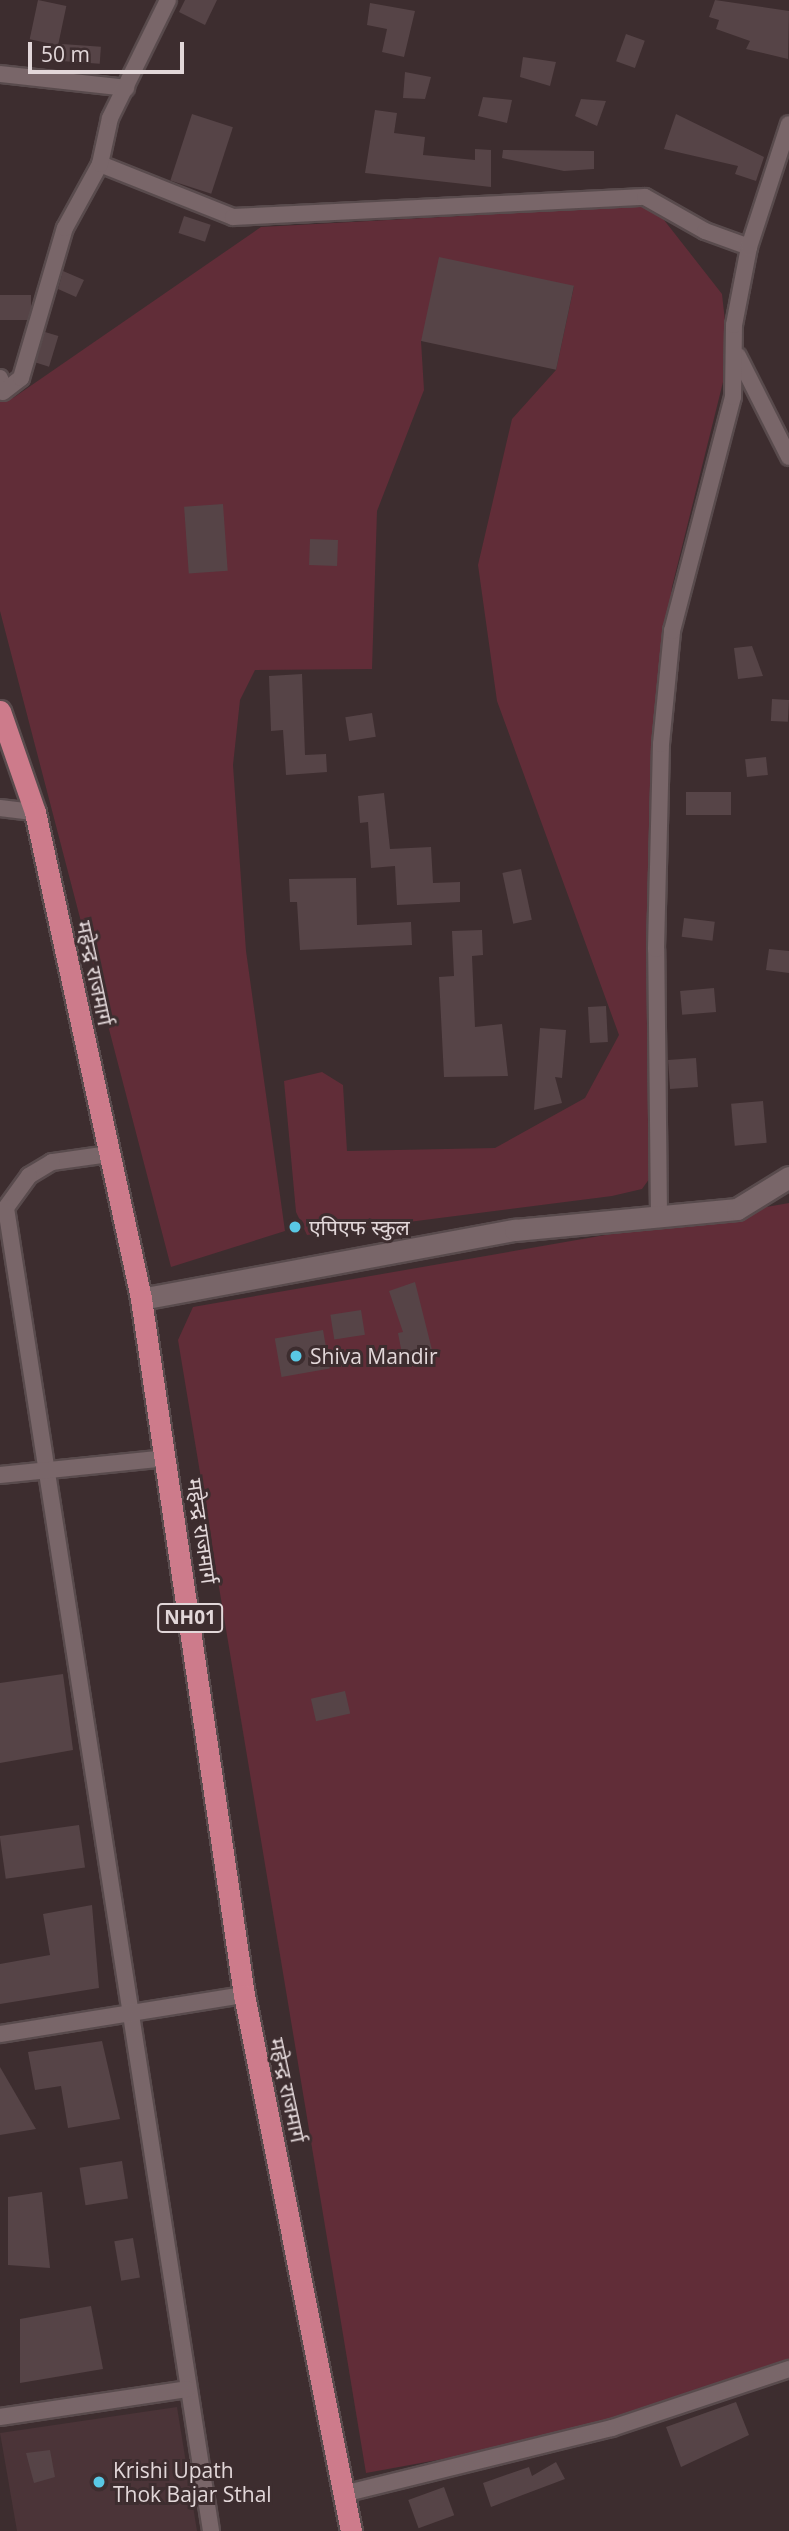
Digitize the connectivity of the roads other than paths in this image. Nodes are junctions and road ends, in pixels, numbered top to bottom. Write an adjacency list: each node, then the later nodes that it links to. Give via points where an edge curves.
1 (168, 0): 3 (street)
2 (0, 74): 3 (street)
3 (126, 88): 5 (street, via 110,118)
4 (789, 124): 6 (street)
5 (100, 164): 6 (street, via 233,217 645,197 705,231); 8 (street, via 65,228 21,378 3,393)
6 (749, 247): 7 (street, via 734,325)
7 (738, 356): 9 (street); 16 (street, via 733,397 672,631 664,719 656,949)
8 (0, 378)
9 (789, 457)
10 (0, 711): 12 (highway, महेन्द्र राजमार्ग / NH01)
11 (0, 808): 12 (street)
12 (35, 812): 13 (highway, महेन्द्र राजमार्ग / NH01)
13 (109, 1154): 15 (street, via 52,1162 29,1176); 17 (highway, महेन्द्र राजमार्ग / NH01)
14 (789, 1177): 16 (street, via 737,1209)
15 (3, 1208): 19 (street)
16 (659, 1216): 17 (street, via 515,1230)
17 (141, 1299): 18 (highway, महेन्द्र राजमार्ग / NH01)
18 (167, 1458): 19 (street); 21 (highway, महेन्द्र राजमार्ग / NH01)
19 (48, 1468): 20 (street); 22 (street)
20 (0, 1475)
21 (244, 1995): 22 (street); 27 (highway, महेन्द्र राजमार्ग / NH01)
22 (135, 2015): 23 (street); 25 (street)
23 (0, 2034)
24 (789, 2369): 27 (street, via 612,2428)
25 (187, 2389): 26 (street); 28 (street)
26 (0, 2417)
27 (347, 2493): 29 (highway, महेन्द्र राजमार्ग / NH01)
28 (211, 2531)
29 (351, 2531)

